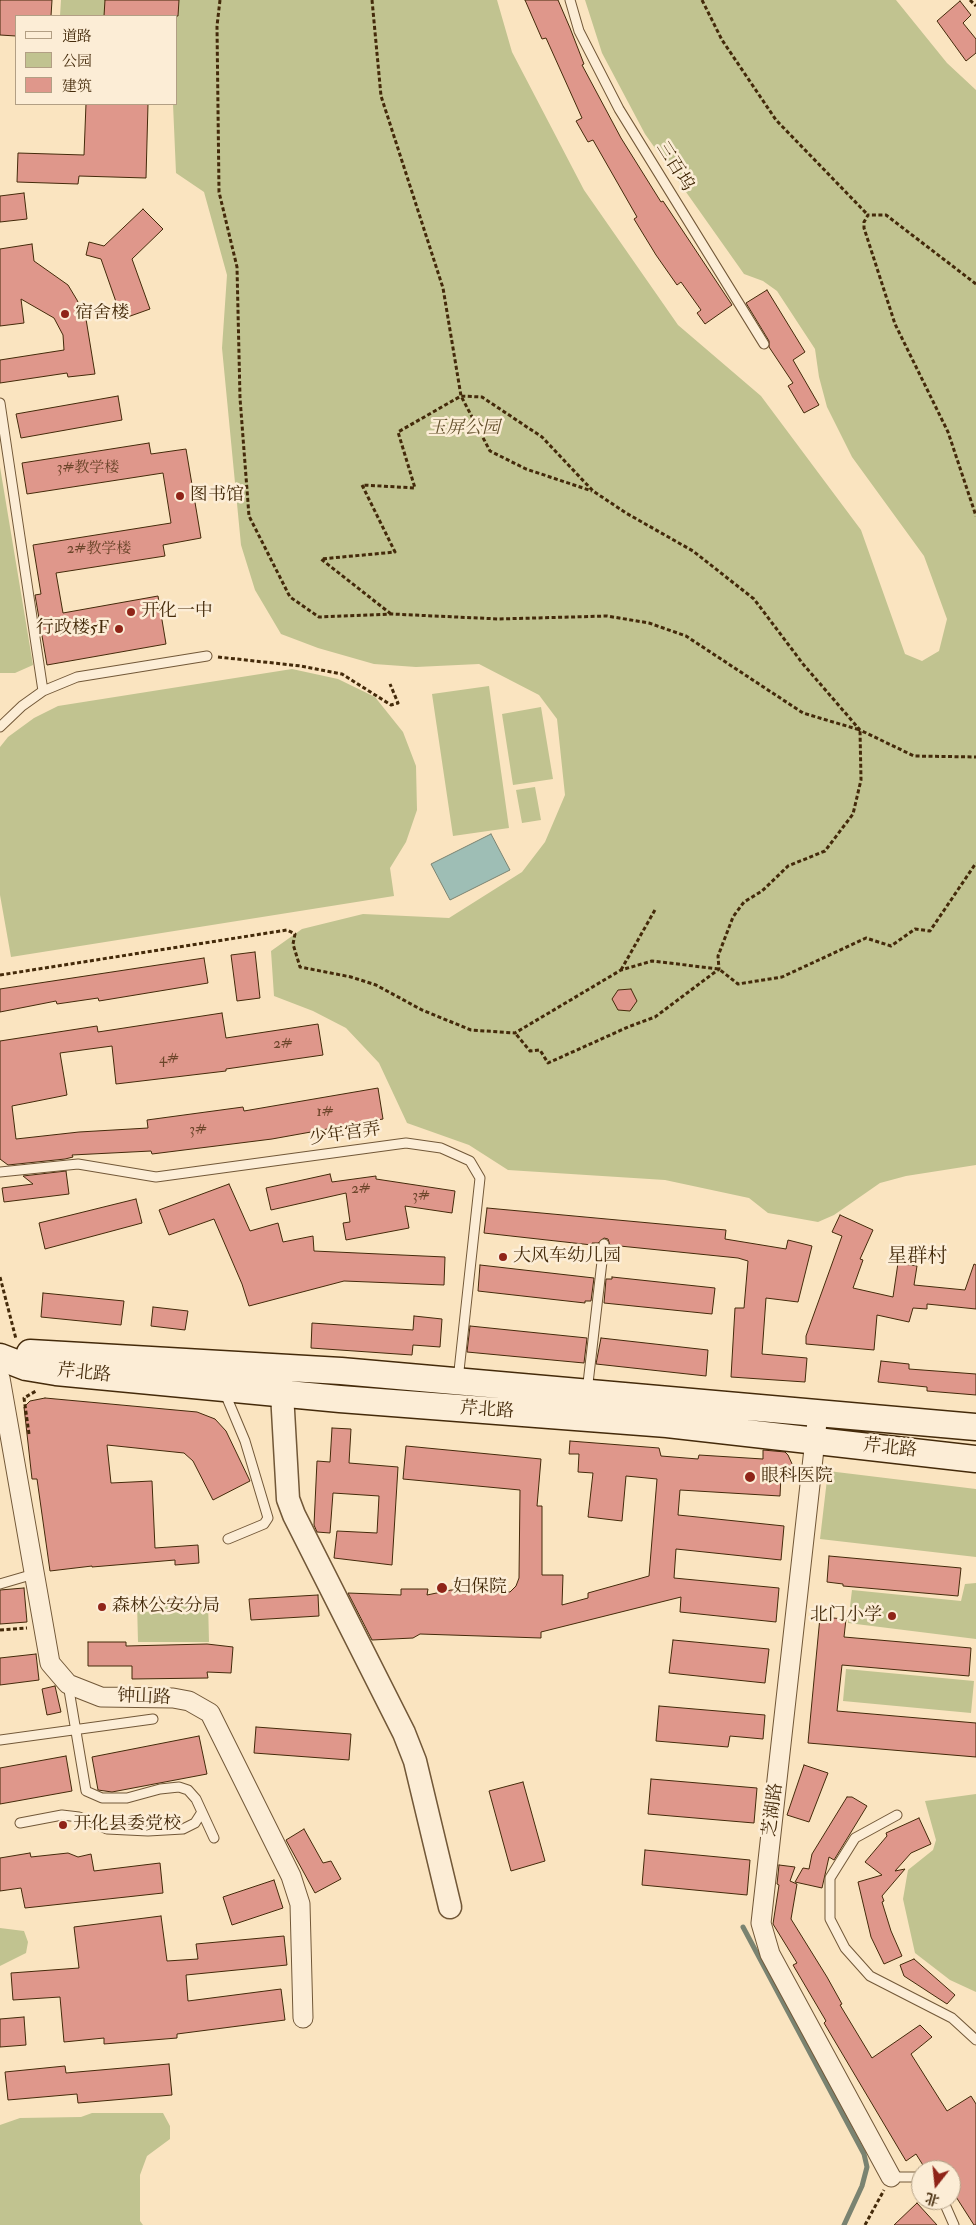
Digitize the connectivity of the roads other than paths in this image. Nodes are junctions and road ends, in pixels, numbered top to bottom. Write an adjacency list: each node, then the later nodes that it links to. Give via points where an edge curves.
1 (570, 0): 2 (lane, 三百坞, via 579,30 619,109)
2 (764, 344)
3 (0, 403): 5 (lane)
4 (207, 656): 5 (lane, via 77,677)
5 (42, 691): 6 (lane)
6 (0, 728)
7 (0, 1172): 12 (lane, 少年宫弄, via 78,1164 156,1177 406,1143 441,1148 470,1161 480,1178)
8 (604, 1244): 14 (lane)
9 (6, 1351): 10 (main road, 芹北路); 13 (main road, 芹北路, via 26,1367)
10 (342, 1371): 12 (main road, 芹北路); 16 (street)
11 (0, 1378): 22 (street, 钟山路)
12 (458, 1381): 14 (main road, 芹北路)
13 (223, 1388): 15 (main road, 芹北路); 21 (lane, via 245,1441 268,1518 264,1524)
14 (587, 1392): 17 (main road, 芹北路)
15 (282, 1394): 16 (main road, 芹北路); 32 (street, via 288,1499 404,1733 415,1761)
16 (340, 1399): 19 (main road, 芹北路, via 657,1424)
17 (818, 1413): 18 (main road, 芹北路); 19 (street, 芝湖路)
18 (976, 1427)
19 (816, 1441): 20 (main road, 芹北路); 35 (street, 芝湖路, via 761,1924 770,1954)
20 (976, 1459)
21 (228, 1539)
22 (34, 1574): 23 (lane); 24 (street, 钟山路, via 50,1663)
23 (0, 1584)
24 (68, 1684): 26 (lane); 33 (street, 钟山路, via 101,1696 188,1701 210,1713 291,1876 300,1904)
25 (153, 1719): 26 (lane)
26 (76, 1728): 27 (lane); 28 (lane, via 86,1791 102,1798 127,1798 179,1787 188,1790)
27 (0, 1740)
28 (202, 1812): 30 (lane, via 195,1823 183,1829 107,1828 79,1817 62,1815); 31 (lane)
29 (897, 1815): 34 (lane, via 855,1838 830,1878 830,1919 845,1948 870,1976 952,2018)
30 (20, 1823)
31 (214, 1838)
32 (450, 1907)
33 (303, 2018)
34 (976, 2040)
35 (892, 2177): 36 (lane)
36 (911, 2178)
37 (947, 2210): 38 (lane)
38 (954, 2225)

